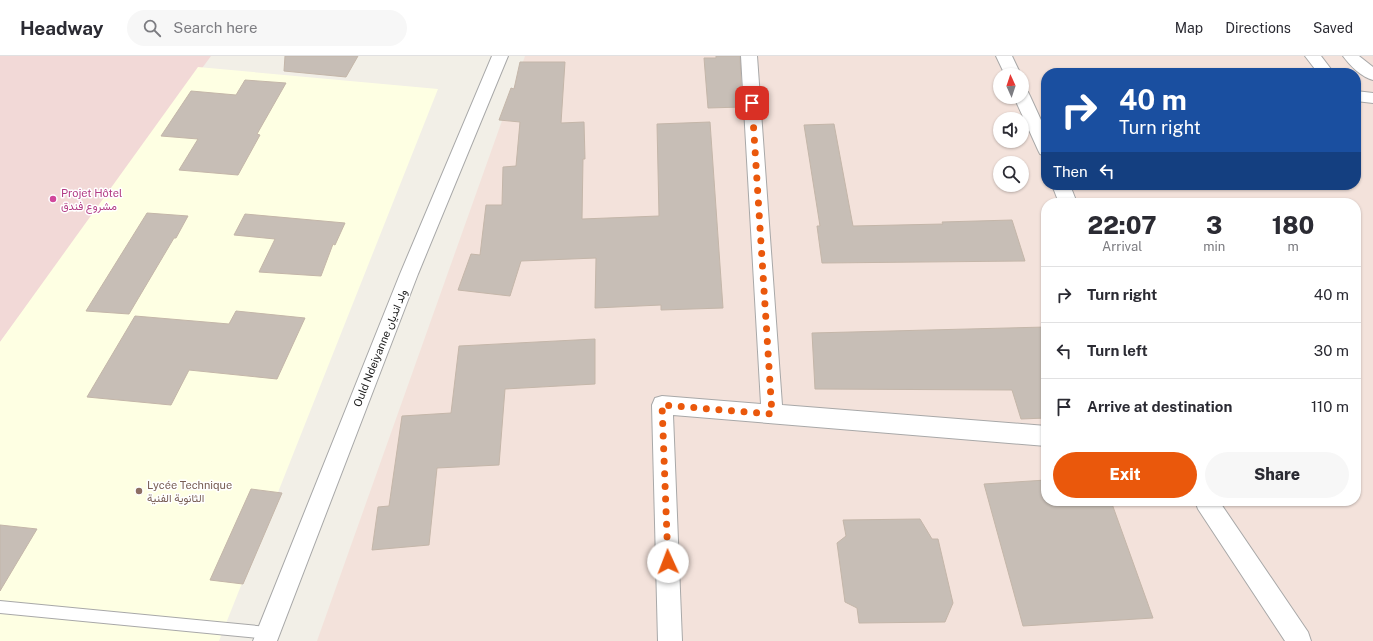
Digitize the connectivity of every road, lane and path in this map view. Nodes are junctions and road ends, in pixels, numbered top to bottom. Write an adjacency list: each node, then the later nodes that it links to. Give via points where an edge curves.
1 (500, 56): 17 (street, Ould Ndeiyanne ولد انديان, via 414,264)
2 (749, 56): 13 (street)
3 (1004, 56): 6 (street)
4 (1314, 56): 7 (street)
5 (1351, 56): 8 (street)
6 (1010, 68)
7 (1322, 68)
8 (1373, 74)
9 (1361, 97): 10 (street)
10 (1373, 98)
11 (1026, 104): 12 (street)
12 (1041, 139)
13 (772, 414): 14 (street); 18 (street, via 662,405)
14 (1041, 436)
15 (1209, 506): 19 (street)
16 (0, 607): 17 (lane)
17 (267, 637)
18 (670, 641)
19 (1299, 641)

